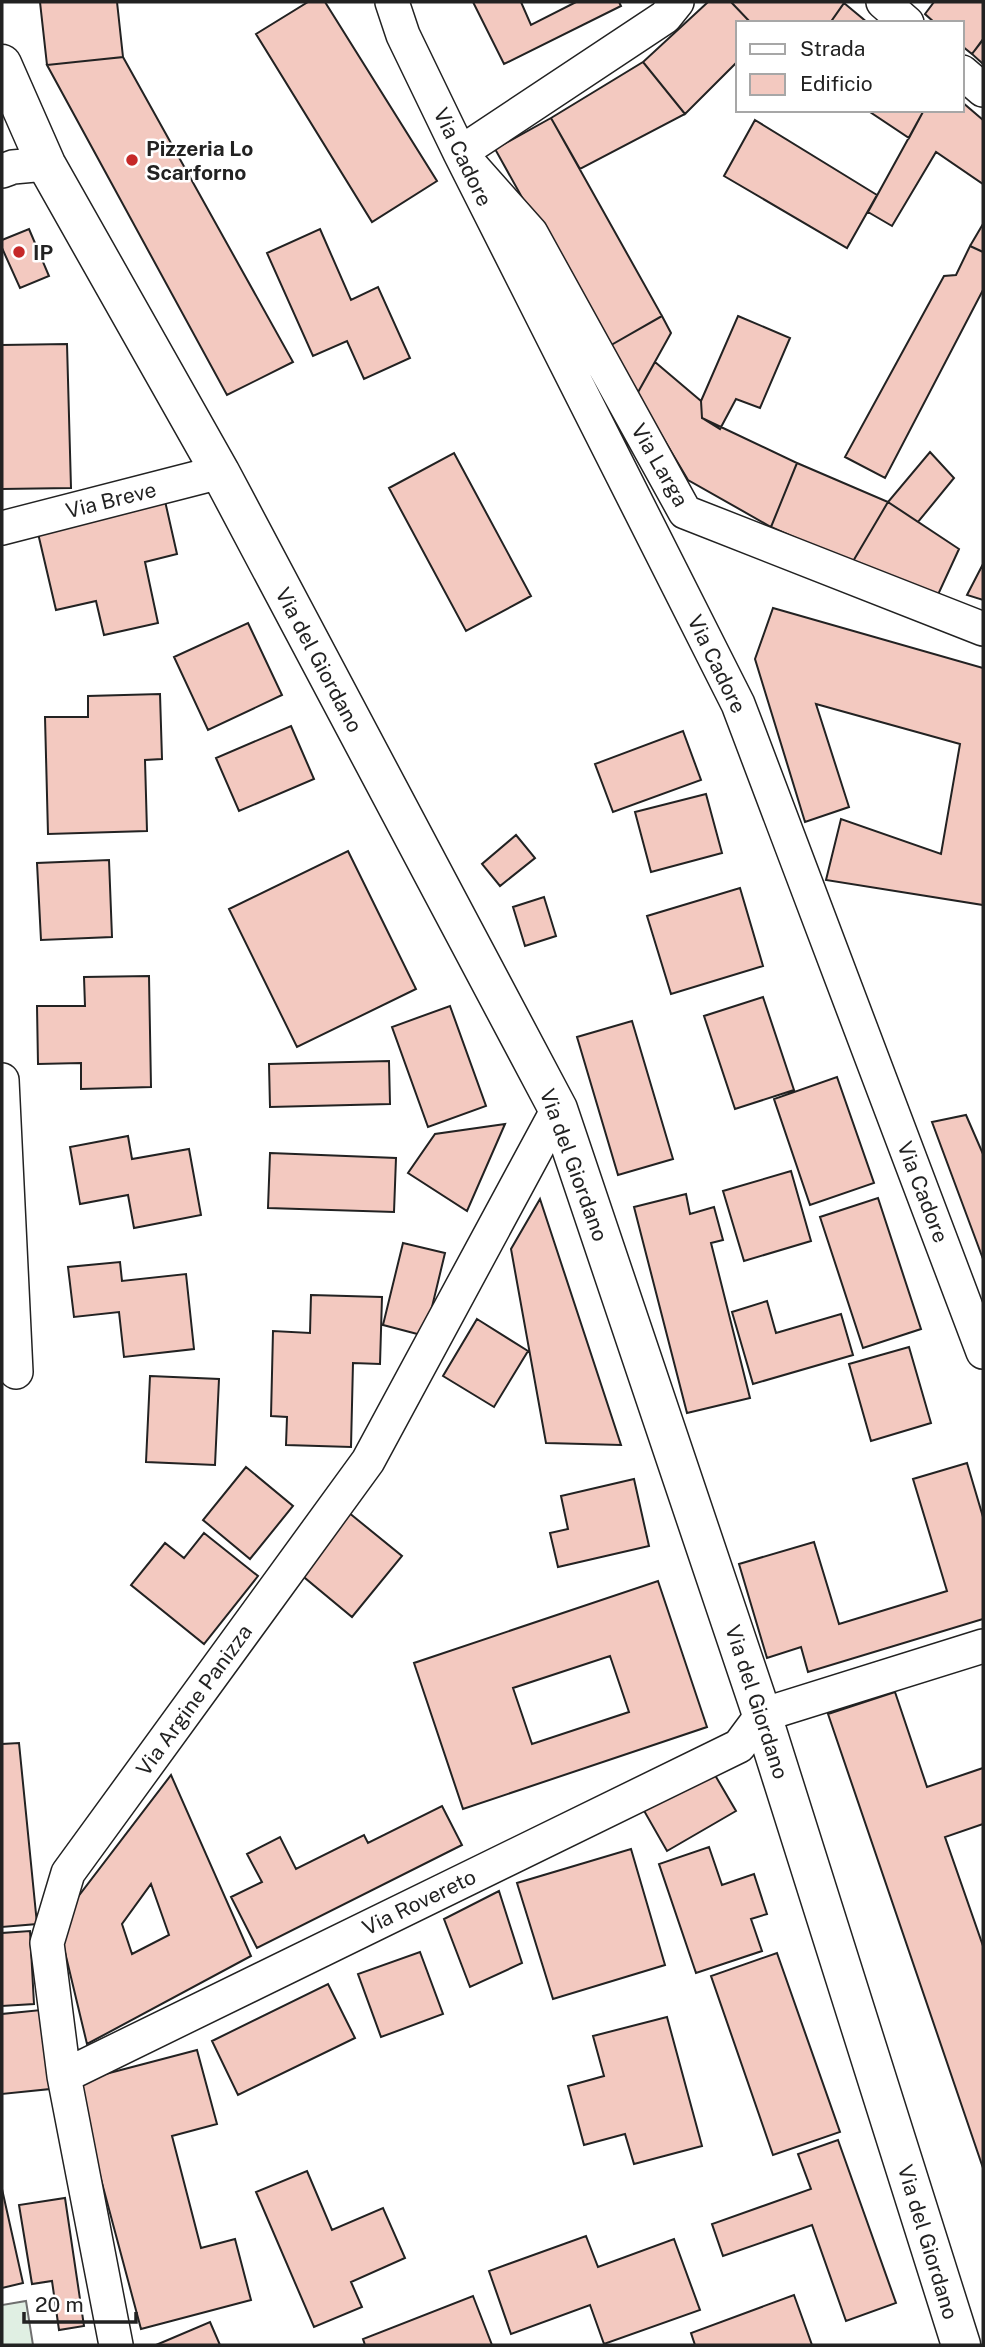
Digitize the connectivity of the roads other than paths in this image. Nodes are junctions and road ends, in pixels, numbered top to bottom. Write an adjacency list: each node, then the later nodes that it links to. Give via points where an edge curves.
1 (385, 2): 6 (street)
2 (392, 2): 6 (street, Via Cadore)
3 (883, 2): 5 (street)
4 (666, 7): 10 (street)
5 (905, 21)
6 (403, 36): 10 (street, Via Cadore)
7 (2, 64): 11 (street, Via del Giordano)
8 (964, 74): 9 (street)
9 (983, 90)
10 (460, 153): 15 (street, Via Larga, via 531,233 685,512); 18 (street, Via Cadore, via 738,704)
11 (46, 164): 12 (street); 13 (street, Via del Giordano)
12 (2, 171)
13 (220, 472): 14 (street, Via Breve); 17 (street, Via del Giordano)
14 (2, 528)
15 (983, 629)
16 (2, 1080): 19 (street)
17 (558, 1109): 21 (street, Via del Giordano); 22 (street, Via Argine Panizza, via 368,1461 68,1873 47,1943)
18 (983, 1352)
19 (16, 1371)
20 (983, 1646): 21 (street)
21 (762, 1715): 22 (street, Via Rovereto, via 739,1746); 24 (street, Via del Giordano)
22 (64, 2076): 23 (street, Via Argine Panizza)
23 (116, 2345)
24 (961, 2345)

